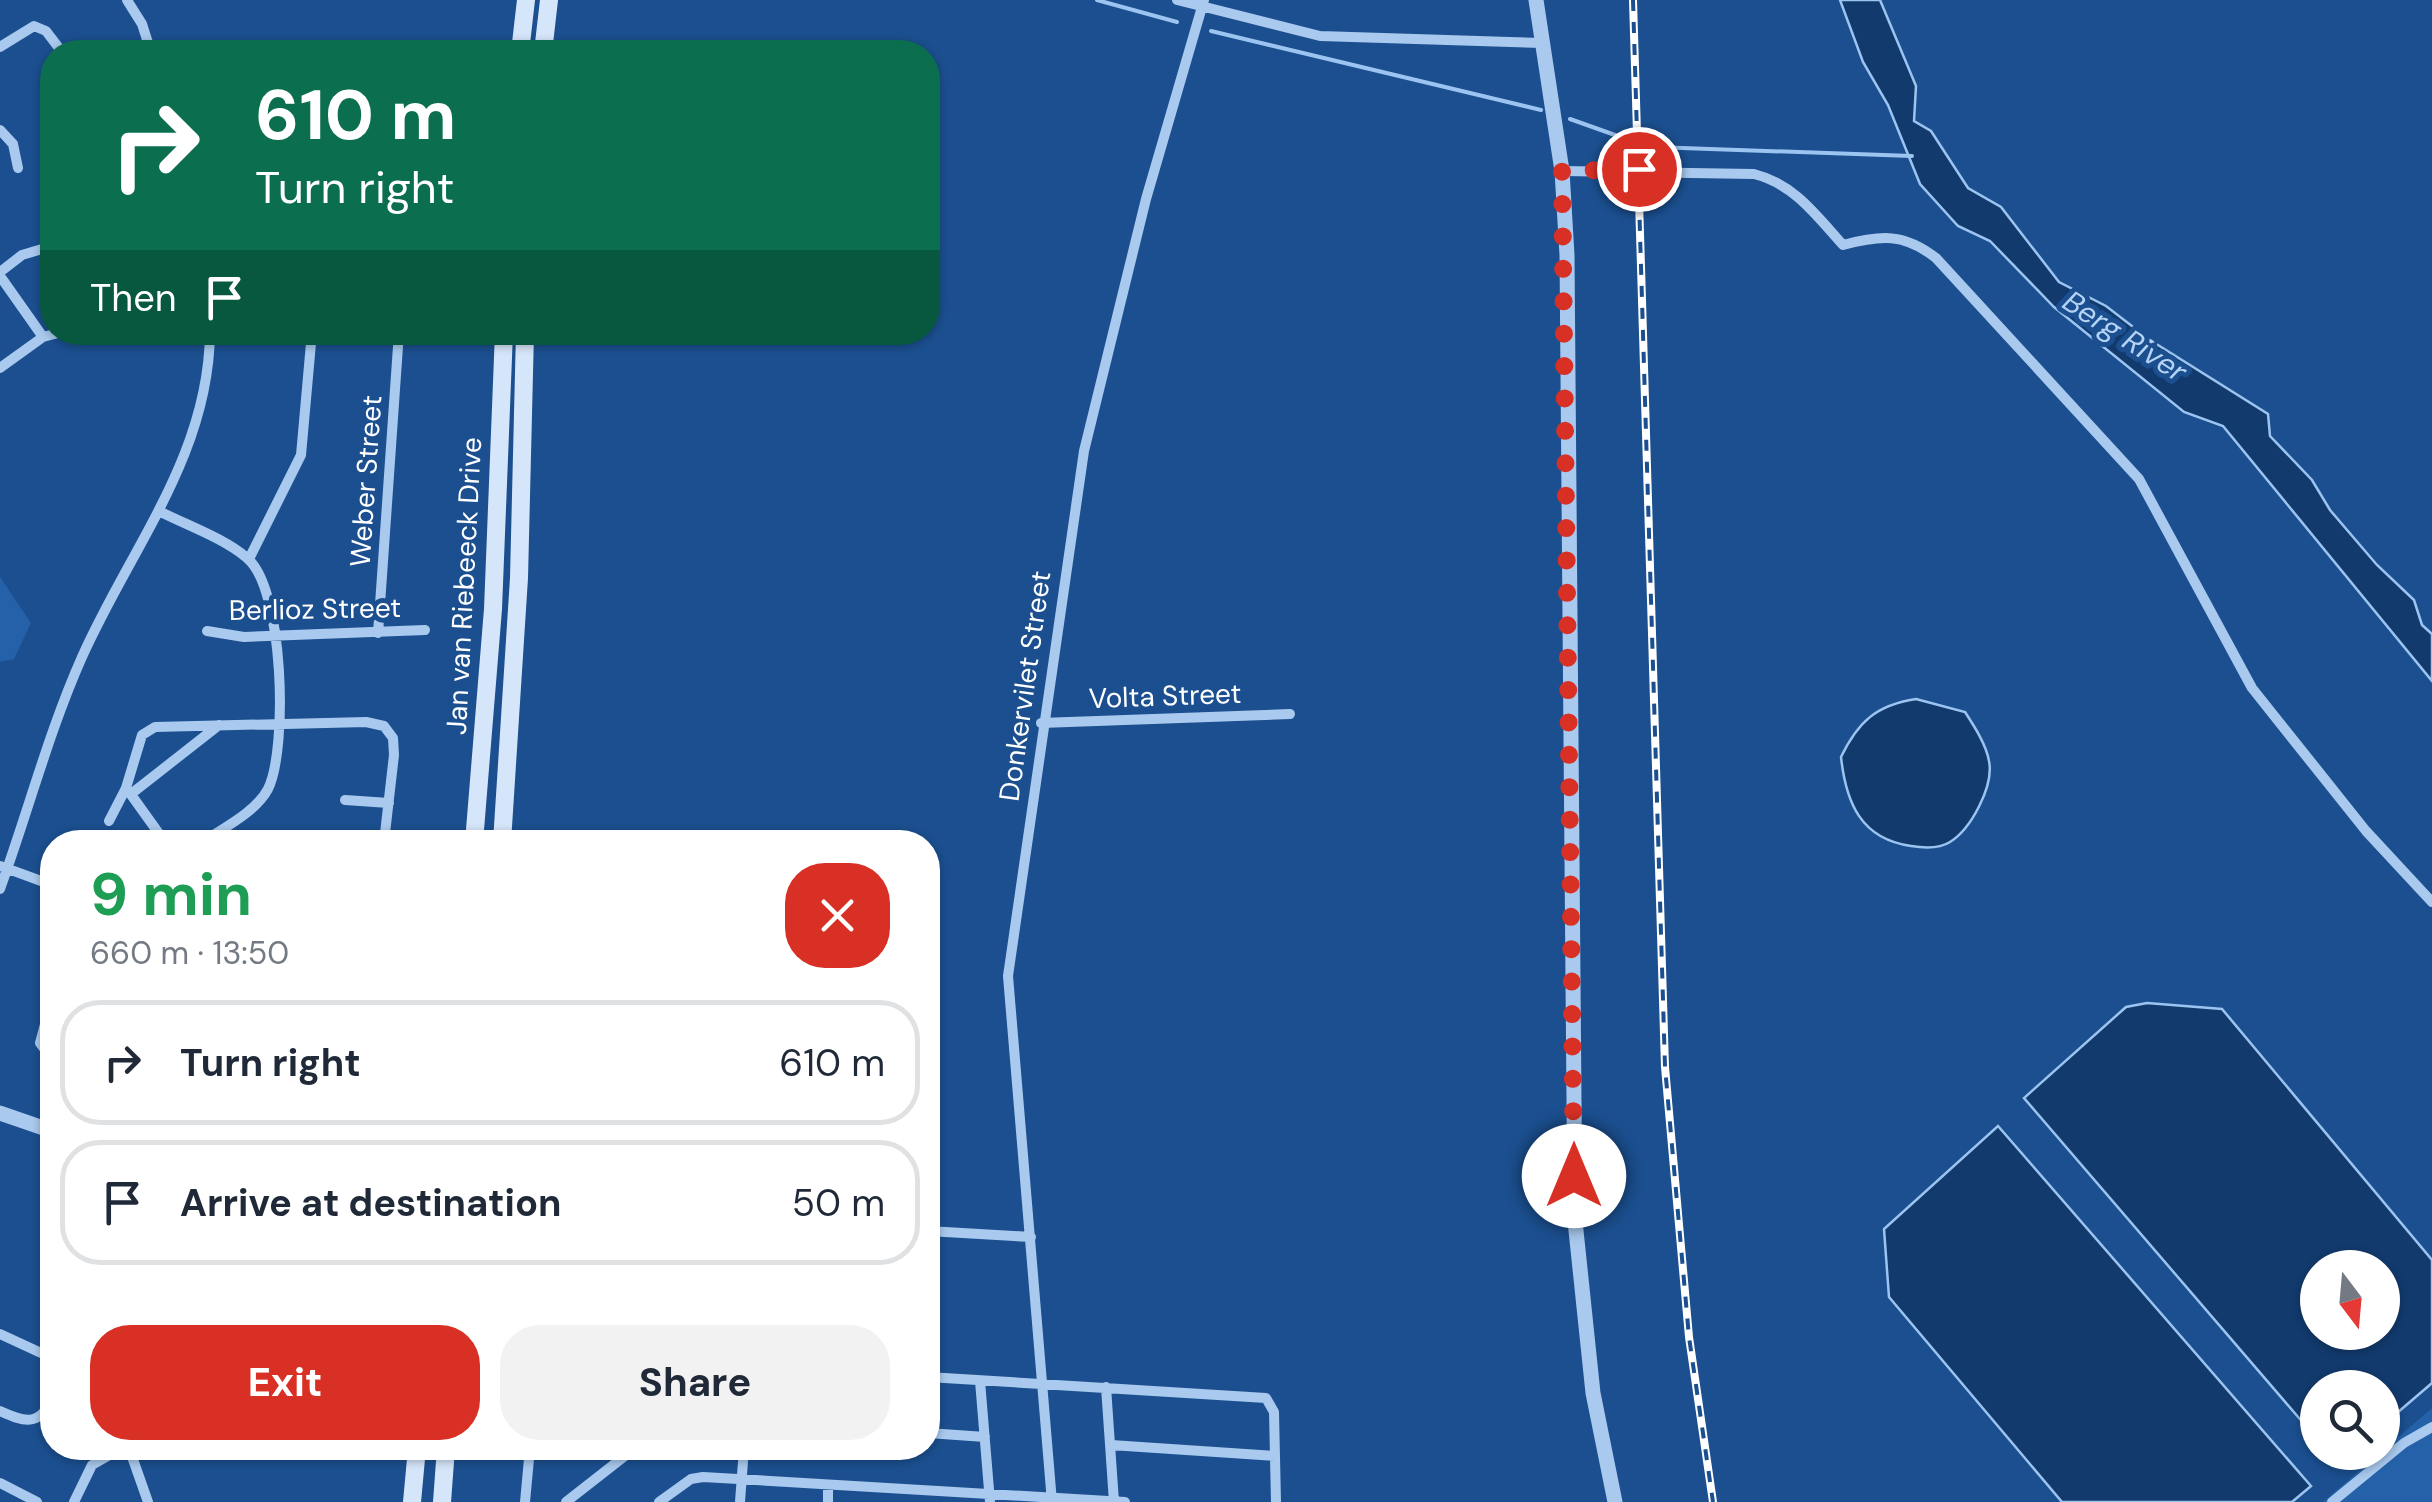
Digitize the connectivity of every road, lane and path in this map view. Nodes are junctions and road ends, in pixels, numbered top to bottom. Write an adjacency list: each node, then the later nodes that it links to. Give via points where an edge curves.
1 (127, 0): 8 (street)
2 (526, 0): 9 (main road)
3 (549, 0): 10 (main road)
4 (1178, 0): 6 (street)
5 (1536, 0): 11 (street)
6 (1203, 3): 11 (street, via 1320,36); 33 (street, Donkervilet Street, via 1098,382)
7 (53, 40): 12 (street, via 46,30 27,28)
8 (145, 40)
9 (521, 40)
10 (544, 40)
11 (1543, 43): 15 (street)
12 (0, 47)
13 (0, 130): 14 (street, via 13,144)
14 (18, 168)
15 (1562, 171): 48 (street, via 1772,178 1800,197 1843,245 1891,236 1936,258 2139,479 2252,688); 93 (street, via 1575,1222 1594,1393)
16 (40, 249): 17 (street, via 22,254)
17 (0, 274): 18 (street)
18 (40, 334)
19 (40, 340): 25 (street)
20 (208, 345): 26 (street, via 199,421)
21 (311, 345): 27 (street, via 300,455)
22 (397, 345): 30 (street, Weber Street)
23 (503, 345): 43 (main road, Jan van Riebeeck Drive, via 493,609)
24 (525, 345): 44 (main road, Jan van Riebeeck Drive, via 517,630)
25 (0, 368)
26 (159, 511): 27 (street); 45 (street, via 81,659)
27 (248, 558): 31 (street, via 272,600)
28 (207, 630): 31 (street, Berlioz Street)
29 (424, 630): 30 (street, Berlioz Street)
30 (378, 633): 31 (street, Berlioz Street)
31 (277, 636): 34 (street)
32 (1290, 714): 33 (street, Volta Street)
33 (1041, 723): 52 (street, Donkervilet Street, via 1008,976)
34 (277, 724): 35 (street); 38 (street, via 384,726 394,744); 41 (street, via 266,793)
35 (220, 725): 36 (street); 36 (street, via 148,730)
36 (129, 791): 39 (street); 40 (street)
37 (345, 800): 38 (street)
38 (388, 803): 42 (street)
39 (109, 821)
40 (157, 830)
41 (218, 830)
42 (385, 830)
43 (475, 830)
44 (503, 830)
45 (4, 868): 46 (street); 47 (street)
46 (40, 881)
47 (0, 888)
48 (2432, 902)
49 (0, 1113): 50 (street)
50 (40, 1127)
51 (940, 1232): 52 (street)
52 (1031, 1237): 57 (street, Donkervilet Street)
53 (0, 1334): 54 (street)
54 (40, 1352)
55 (940, 1378): 56 (street)
56 (980, 1381): 57 (street); 63 (street)
57 (1044, 1385): 58 (street); 78 (street, Donkervilet Street)
58 (1106, 1387): 64 (street); 65 (street, via 1266,1398 1274,1412)
59 (0, 1411): 60 (street, via 28,1422)
60 (40, 1417)
61 (2432, 1427): 94 (street)
62 (940, 1435): 63 (street)
63 (985, 1437): 77 (street)
64 (1111, 1445): 65 (street); 90 (street)
65 (1275, 1456): 92 (street)
66 (97, 1460): 80 (street)
67 (130, 1460): 81 (street)
68 (416, 1460): 82 (main road)
69 (445, 1460): 83 (main road)
70 (529, 1460): 84 (street)
71 (620, 1460): 85 (street)
72 (743, 1460): 73 (street)
73 (742, 1478): 75 (street); 86 (street, via 691,1479); 87 (street)
74 (0, 1484): 79 (street)
75 (828, 1485): 76 (street); 88 (street)
76 (905, 1488): 77 (street); 89 (street)
77 (989, 1498): 78 (street)
78 (1052, 1500): 90 (street)
79 (38, 1502)
80 (74, 1502)
81 (148, 1502)
82 (412, 1502)
83 (442, 1502)
84 (525, 1502)
85 (566, 1502)
86 (659, 1502)
87 (740, 1502)
88 (828, 1502)
89 (903, 1502)
90 (1114, 1502): 91 (street)
91 (1125, 1502)
92 (1276, 1502)
93 (1615, 1502)
94 (2332, 1502)

